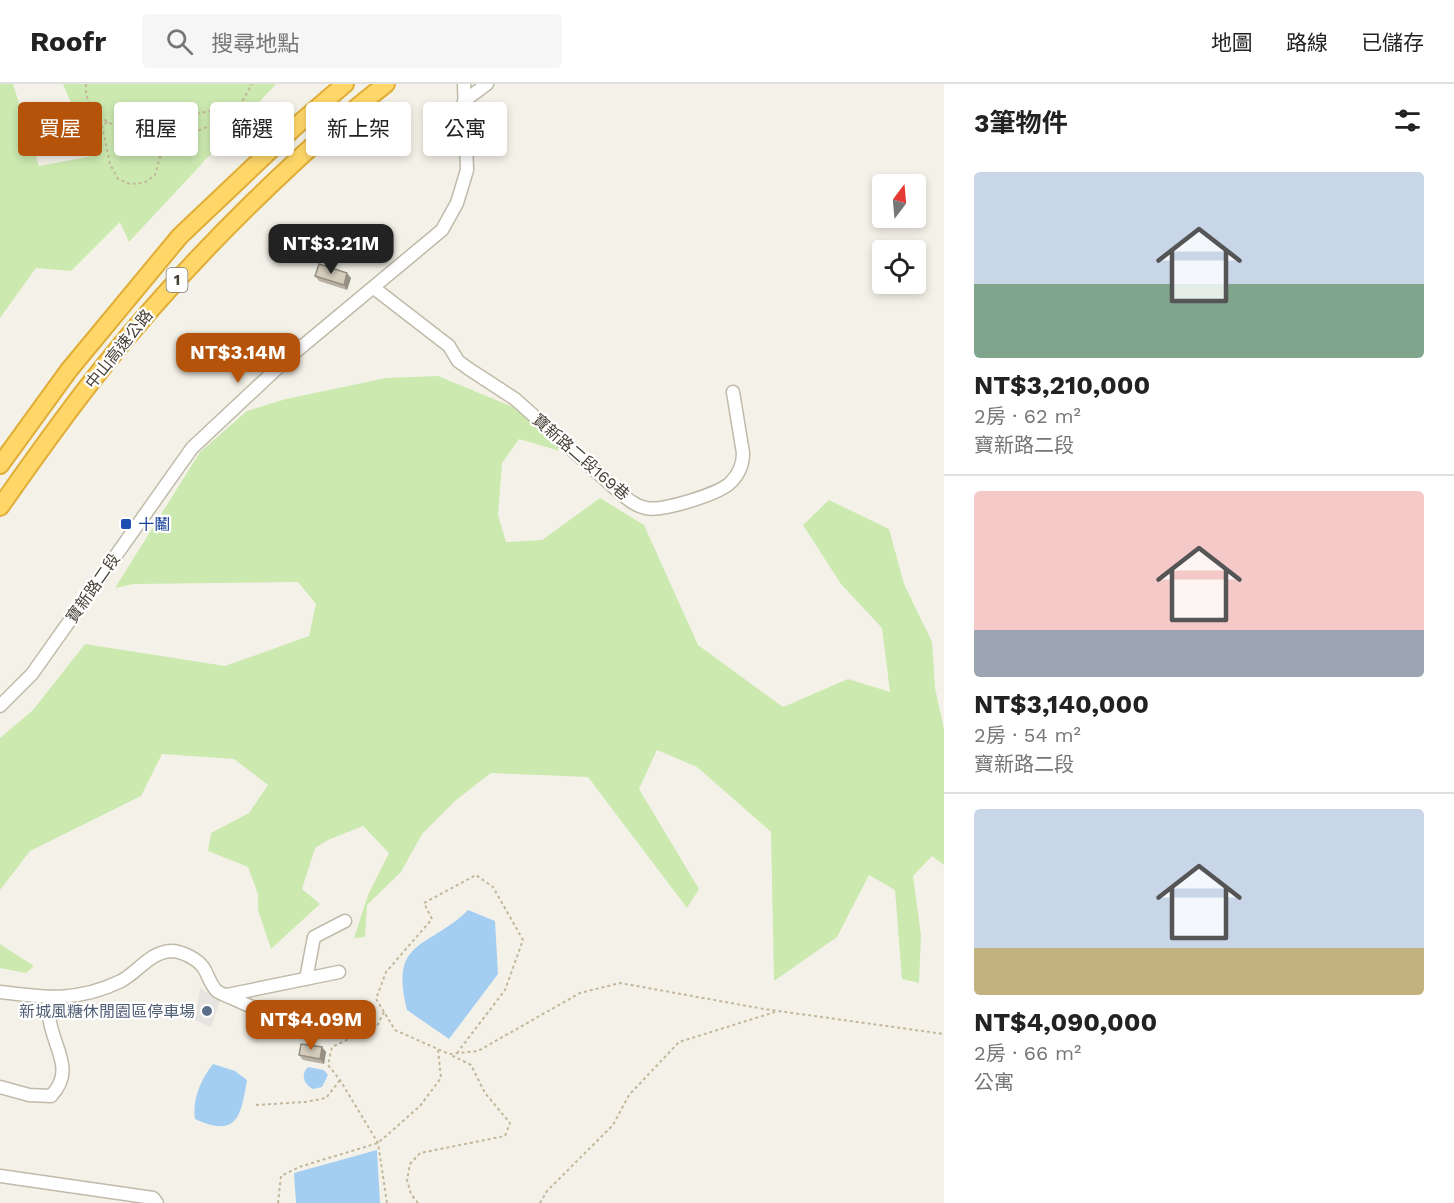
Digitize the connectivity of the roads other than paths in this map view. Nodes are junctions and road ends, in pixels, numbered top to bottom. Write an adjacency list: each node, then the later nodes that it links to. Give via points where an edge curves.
1 (345, 84): 8 (highway, 中山高速公路 / 1, via 180,236 69,370)
2 (386, 84): 9 (highway, 中山高速公路 / 1, via 308,149 169,289 102,367)
3 (464, 84): 5 (street, 寶新路二段)
4 (487, 84): 5 (street)
5 (464, 101): 6 (street, 寶新路二段, via 467,170 457,203 442,230)
6 (374, 288): 7 (street, 寶新路二段169巷, via 449,346 458,361 515,399 618,491 644,508 662,509 730,484 743,463); 10 (street, 寶新路二段, via 287,359 192,448 32,674)
7 (732, 392)
8 (0, 465)
9 (0, 507)
10 (0, 706)
11 (345, 921): 13 (street, via 314,937)
12 (339, 972): 13 (street)
13 (306, 979): 15 (street)
14 (0, 992): 16 (street)
15 (227, 995): 16 (street, via 216,990 202,965 183,953 171,951 160,953 121,980 98,990); 17 (street, via 284,1017)
16 (48, 998): 18 (street, via 50,1022 63,1065 60,1087 51,1096)
17 (345, 1017)
18 (0, 1087)
19 (0, 1176): 20 (street, via 153,1198)
20 (157, 1203)

